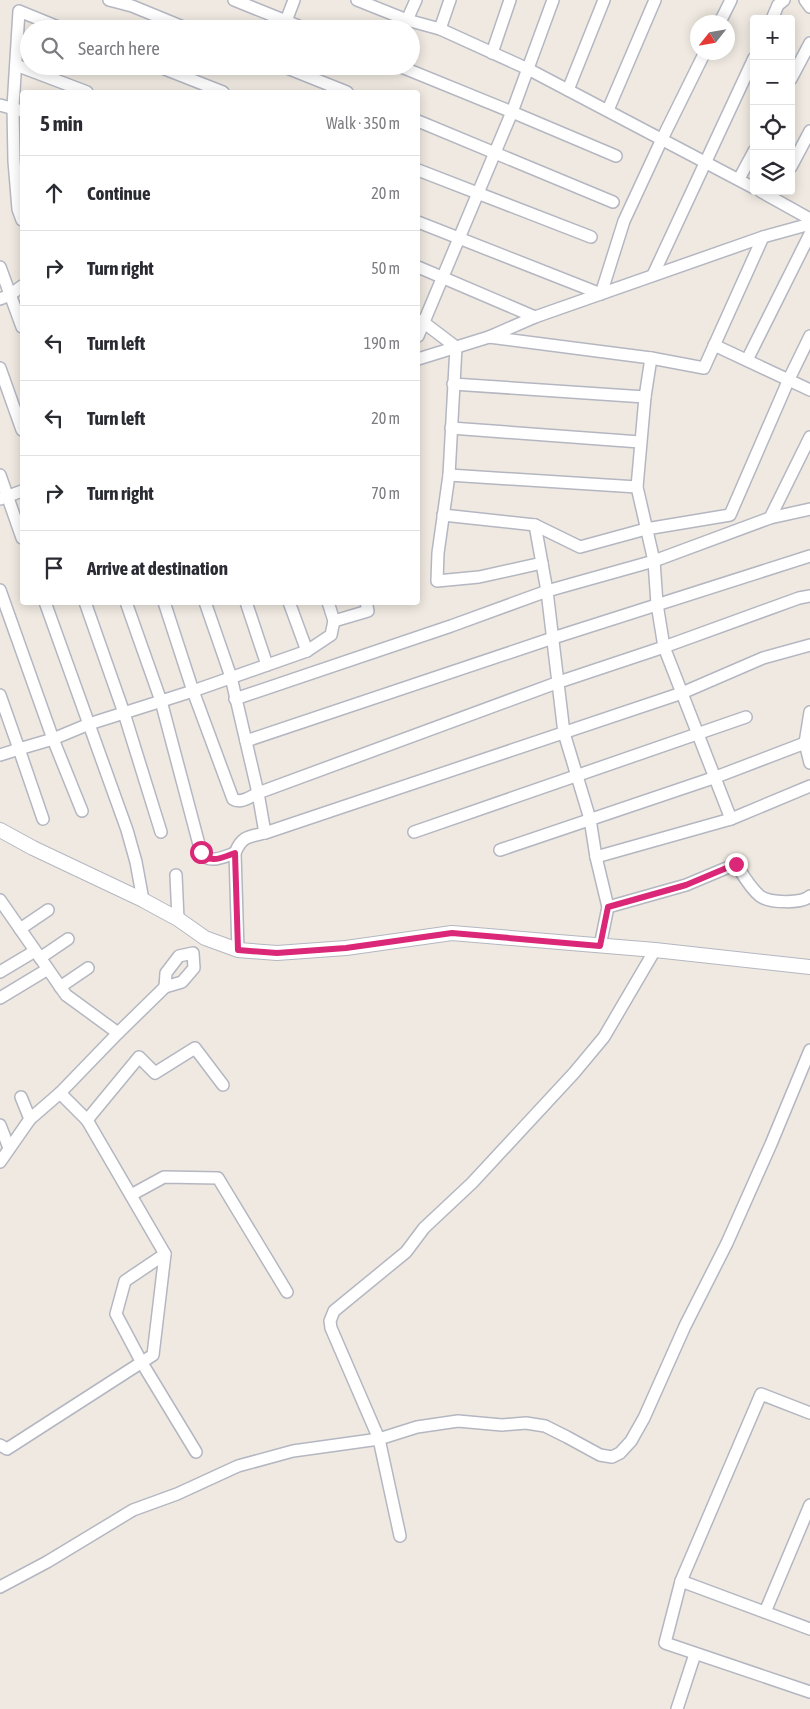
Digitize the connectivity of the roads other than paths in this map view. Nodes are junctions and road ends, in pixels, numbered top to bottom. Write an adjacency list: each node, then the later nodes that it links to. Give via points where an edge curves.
1 (109, 0): 18 (street)
2 (234, 0): 19 (street)
3 (294, 0): 20 (street)
4 (416, 0): 21 (street)
5 (450, 0): 23 (street)
6 (510, 0): 25 (street)
7 (553, 0): 30 (street)
8 (604, 0): 39 (street)
9 (655, 0): 42 (street)
10 (731, 0): 15 (street)
11 (784, 0): 16 (street)
12 (805, 0): 14 (street)
13 (365, 1): 21 (street)
14 (810, 7)
15 (724, 15)
16 (774, 15)
17 (41, 20): 28 (street, via 19,11)
18 (166, 20)
19 (284, 20)
20 (286, 20)
21 (407, 20)
22 (420, 24): 23 (street)
23 (440, 29): 25 (street)
24 (810, 43): 31 (street)
25 (492, 53): 30 (street)
26 (701, 60): 46 (street)
27 (753, 60): 51 (street)
28 (16, 65): 29 (street); 41 (street)
29 (20, 67)
30 (528, 69): 39 (street); 43 (street)
31 (795, 71)
32 (42, 75): 36 (street)
33 (180, 75): 37 (street)
34 (304, 75): 38 (street)
35 (420, 75): 43 (street)
36 (81, 90)
37 (218, 90)
38 (342, 90)
39 (568, 90): 42 (street)
40 (0, 105): 41 (street)
41 (18, 109): 52 (street)
42 (608, 110): 46 (street)
43 (512, 112): 47 (street); 48 (street)
44 (420, 122): 47 (street)
45 (810, 131): 50 (street)
46 (662, 139): 51 (street); 72 (street, via 624,221)
47 (495, 152): 56 (street); 59 (street)
48 (616, 156)
49 (750, 158): 54 (street)
50 (795, 159)
51 (705, 162): 54 (street); 69 (street)
52 (18, 163): 58 (street)
53 (420, 171): 56 (street)
54 (739, 179): 55 (street)
55 (750, 186)
56 (478, 194): 64 (street); 66 (street)
57 (777, 195): 60 (street)
58 (20, 196)
59 (613, 202)
60 (810, 219)
61 (420, 223): 66 (street)
62 (810, 224): 65 (street)
63 (810, 234): 83 (street)
64 (591, 237)
65 (763, 237): 69 (street); 79 (street)
66 (460, 238): 70 (street); 72 (street)
67 (0, 267): 73 (street)
68 (420, 268): 70 (street)
69 (653, 275): 72 (street)
70 (443, 277): 74 (street); 75 (street)
71 (20, 287): 73 (street)
72 (601, 294): 74 (street)
73 (5, 297): 76 (street)
74 (535, 317): 78 (street)
75 (420, 321): 80 (street)
76 (20, 323)
77 (810, 336): 85 (street)
78 (488, 337): 80 (street); 82 (street)
79 (714, 345): 82 (street, via 704,368); 83 (street)
80 (456, 347): 81 (street); 86 (street)
81 (420, 358)
82 (651, 358): 88 (street)
83 (747, 360): 85 (street)
84 (0, 368): 89 (street)
85 (789, 378): 87 (street); 102 (street, via 730,515)
86 (453, 384): 88 (street); 90 (street)
87 (810, 390)
88 (644, 397): 92 (street)
89 (20, 424)
90 (451, 428): 92 (street); 93 (street)
91 (810, 437): 100 (street)
92 (640, 442): 95 (street)
93 (449, 475): 95 (street); 99 (street)
94 (0, 476): 97 (street)
95 (637, 488): 102 (street)
96 (20, 492): 97 (street)
97 (4, 498): 103 (street)
98 (810, 509): 100 (street)
99 (444, 515): 101 (street); 106 (street, via 437,582 479,578)
100 (770, 518): 105 (street)
101 (535, 525): 102 (street, via 580,547); 106 (street)
102 (646, 529): 105 (street)
103 (20, 534)
104 (810, 556): 110 (street)
105 (654, 561): 108 (street); 110 (street)
106 (542, 563): 108 (street)
107 (0, 590): 139 (street)
108 (547, 591): 121 (street); 131 (street)
109 (810, 596): 123 (street)
110 (657, 604): 121 (street); 123 (street)
111 (46, 605): 136 (street)
112 (86, 605): 134 (street)
113 (127, 605): 132 (street)
114 (165, 605): 128 (street)
115 (206, 605): 126 (street)
116 (247, 605): 125 (street)
117 (290, 605): 124 (street)
118 (329, 605): 120 (street)
119 (367, 605): 120 (street, via 368,611)
120 (334, 621): 124 (street, via 331,635)
121 (553, 638): 127 (street); 140 (street)
122 (810, 645): 129 (street, via 762,658)
123 (664, 646): 127 (street); 129 (street)
124 (307, 651): 125 (street)
125 (267, 665): 126 (street)
126 (231, 677): 128 (street); 131 (street)
127 (559, 682): 137 (street); 148 (street)
128 (193, 691): 132 (street); 148 (street, via 233,799 242,801)
129 (682, 693): 137 (street); 138 (street)
130 (0, 696): 142 (street)
131 (235, 699): 140 (street)
132 (161, 701): 134 (street); 158 (street, via 201,852 209,859)
133 (810, 712): 141 (street)
134 (124, 713): 136 (street); 154 (street)
135 (746, 717): 138 (street)
136 (89, 724): 139 (street); 163 (street, via 127,830)
137 (564, 733): 145 (street); 156 (street)
138 (699, 734): 145 (street); 146 (street)
139 (53, 739): 142 (street); 149 (street)
140 (246, 741): 148 (street)
141 (805, 743): 144 (street); 146 (street)
142 (19, 749): 143 (street); 151 (street)
143 (0, 755)
144 (810, 763)
145 (577, 776): 150 (street); 155 (street)
146 (716, 777): 150 (street); 152 (street)
147 (810, 786): 152 (street)
148 (258, 793): 156 (street)
149 (82, 811)
150 (590, 818): 157 (street); 159 (street)
151 (42, 819)
152 (731, 819): 159 (street)
153 (0, 830): 163 (street)
154 (161, 832)
155 (414, 832)
156 (265, 833): 158 (street, via 244,838)
157 (500, 850)
158 (235, 853): 171 (street)
159 (596, 857): 164 (street)
160 (176, 875): 166 (street)
161 (810, 896): 164 (street, via 806,900 786,902 762,897 736,864 686,885)
162 (0, 900): 167 (street)
163 (143, 900): 166 (street)
164 (608, 907): 170 (street)
165 (48, 910): 167 (street)
166 (178, 919): 168 (street)
167 (20, 929): 174 (street)
168 (205, 938): 171 (street); 173 (street)
169 (68, 940): 174 (street)
170 (600, 946): 171 (street, via 452,933 346,948 277,953); 172 (street)
171 (238, 950)
172 (655, 950): 175 (street); 197 (street, via 604,1036 574,1073 472,1183 424,1228 406,1252 330,1316 331,1328)
173 (193, 953): 180 (street, via 179,956 166,973); 180 (street, via 194,968 182,982)
174 (37, 954): 177 (street); 178 (street)
175 (810, 967)
176 (88, 968): 179 (street)
177 (48, 969): 179 (street); 181 (street)
178 (0, 972)
179 (60, 987): 182 (street, via 66,995)
180 (165, 988): 182 (street)
181 (0, 998)
182 (118, 1032): 185 (street)
183 (810, 1050): 197 (street, via 727,1242 644,1418 620,1453 612,1457 600,1456 545,1426 526,1423 458,1421 417,1427)
184 (223, 1085): 188 (street, via 195,1048 156,1073 139,1057)
185 (60, 1093): 187 (street); 188 (street)
186 (22, 1097): 187 (street)
187 (30, 1119): 190 (street)
188 (87, 1120): 192 (street)
189 (0, 1125): 190 (street)
190 (9, 1148): 191 (street)
191 (0, 1162)
192 (131, 1195): 193 (street); 194 (street, via 164,1177 218,1178)
193 (166, 1254): 195 (street, via 153,1355); 195 (street, via 125,1282 116,1314)
194 (287, 1292)
195 (142, 1363): 198 (street, via 7,1449); 199 (street)
196 (810, 1414): 202 (street, via 761,1394)
197 (378, 1438): 201 (street); 203 (street, via 293,1451 238,1466 134,1510)
198 (0, 1444)
199 (196, 1452)
200 (810, 1505): 204 (street)
201 (400, 1536)
202 (681, 1581): 204 (street); 206 (street, via 665,1643)
203 (0, 1587)
204 (765, 1612): 205 (street)
205 (810, 1629)
206 (695, 1654): 207 (street); 208 (street)
207 (810, 1692)
208 (677, 1709)

